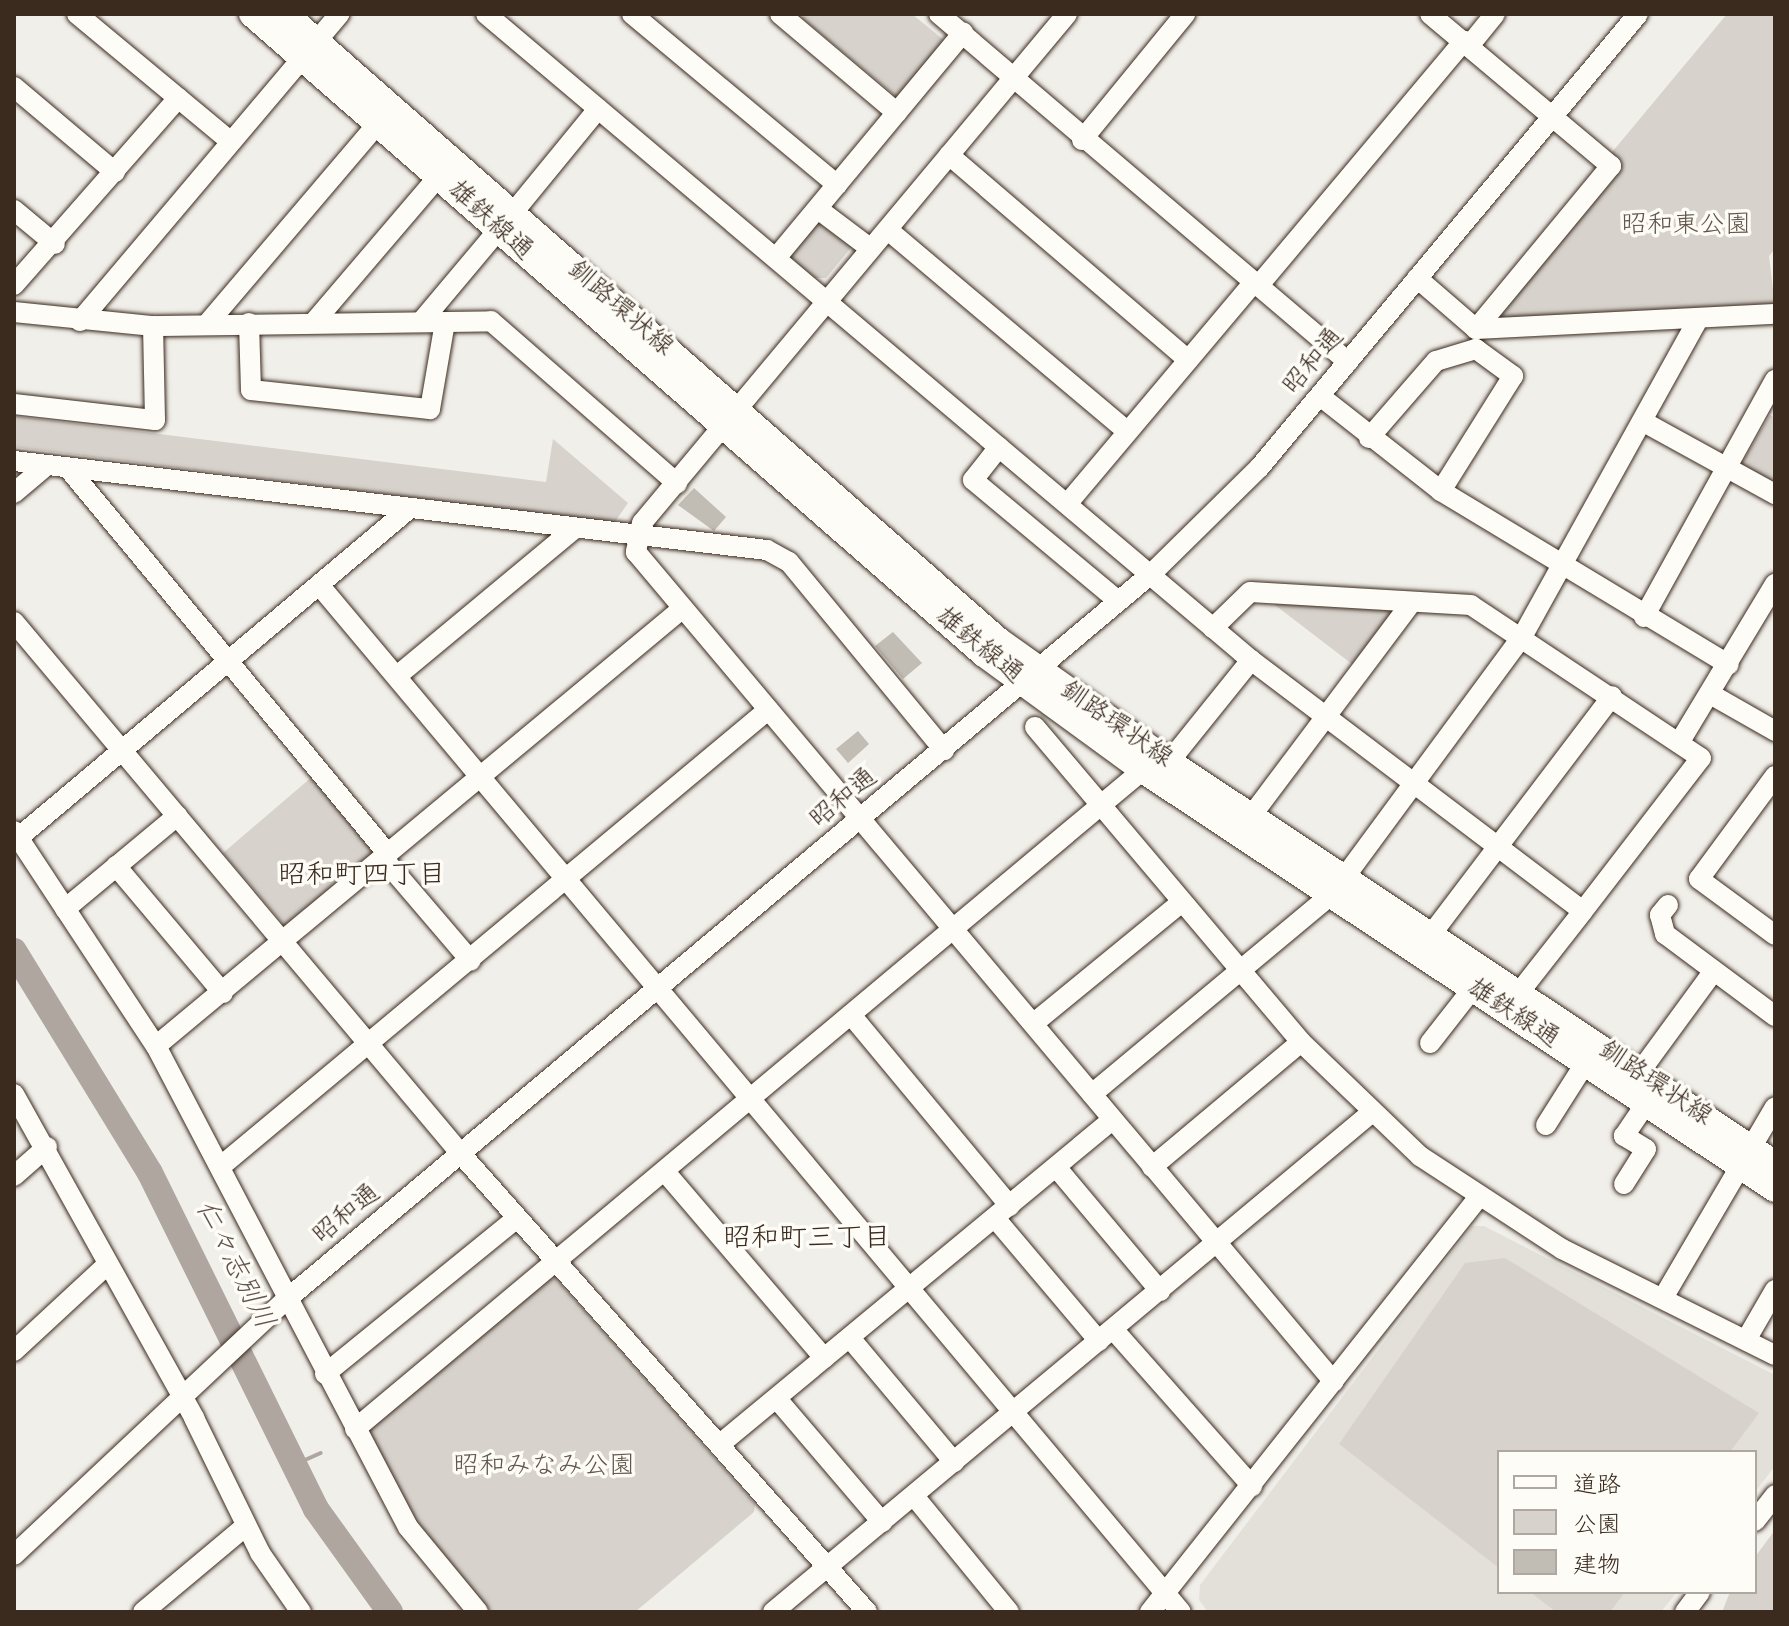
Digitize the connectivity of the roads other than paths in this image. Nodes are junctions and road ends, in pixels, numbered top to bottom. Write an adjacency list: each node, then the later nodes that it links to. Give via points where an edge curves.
1 (77, 14): 19 (street)
2 (252, 14): 16 (main road, 雄鉄線通)
3 (285, 14): 16 (main road, 雄鉄線通)
4 (339, 14): 16 (street)
5 (486, 14): 20 (street)
6 (632, 14): 29 (street)
7 (939, 14): 14 (street)
8 (1067, 14): 17 (street)
9 (1185, 14): 24 (street)
10 (1430, 14): 15 (street)
11 (1495, 14): 15 (street)
12 (1638, 14): 22 (street, 昭和通)
13 (788, 17): 21 (street)
14 (963, 33): 17 (street); 21 (street)
15 (1466, 44): 22 (street); 38 (street)
16 (309, 49): 23 (main road, 雄鉄線通); 25 (street); 32 (main road, 雄鉄線通)
17 (1014, 78): 24 (street); 26 (street)
18 (14, 87): 27 (street)
19 (178, 98): 25 (street); 27 (street)
20 (598, 109): 32 (street); 36 (street)
21 (897, 113): 29 (street)
22 (1552, 115): 37 (street, 昭和通); 51 (street, via 1611,166)
23 (379, 122): 28 (main road, 雄鉄線通); 47 (street)
24 (1082, 140): 38 (street)
25 (230, 141): 43 (street)
26 (949, 155): 33 (street); 52 (street)
27 (115, 172): 34 (street)
28 (439, 176): 32 (main road, 雄鉄線通); 44 (street)
29 (837, 185): 30 (street)
30 (818, 209): 35 (street); 36 (street)
31 (14, 210): 34 (street)
32 (505, 222): 45 (street); 57 (main road, 雄鉄線通)
33 (888, 230): 35 (street); 59 (street)
34 (55, 244): 39 (street)
35 (871, 249): 40 (street)
36 (776, 258): 40 (street)
37 (1417, 278): 51 (street); 53 (street, 昭和通)
38 (1256, 284): 52 (street); 53 (street)
39 (14, 285)
40 (828, 301): 57 (street); 61 (street)
41 (14, 312): 43 (street)
42 (1775, 314): 49 (street)
43 (80, 321): 50 (street)
44 (315, 321): 45 (street); 48 (street)
45 (421, 322): 46 (street)
46 (445, 322): 48 (street, via 430,409 251,390); 66 (street, via 491,321)
47 (208, 323): 48 (street); 50 (street)
48 (249, 323)
49 (1696, 323): 51 (street, via 1553,321); 58 (street)
50 (153, 326): 56 (street, via 155,420)
51 (1476, 329)
52 (1188, 360): 59 (street)
53 (1348, 362): 55 (street, 昭和通)
54 (1775, 380): 64 (street)
55 (1320, 396): 60 (street); 75 (street, 昭和通, via 1259,468)
56 (14, 404)
57 (730, 419): 66 (street); 89 (main road, 雄鉄線通)
58 (1642, 421): 64 (street); 74 (street)
59 (1127, 431): 70 (street)
60 (1369, 438): 67 (street); 67 (street, via 1436,361 1476,349 1501,367 1513,376)
61 (999, 447): 70 (street); 78 (street, via 973,480)
62 (14, 461): 63 (street)
63 (46, 466): 65 (street); 68 (street)
64 (1727, 467): 69 (street); 81 (street)
65 (68, 468): 71 (street); 86 (street)
66 (677, 483): 73 (street)
67 (1441, 491): 74 (street)
68 (14, 493)
69 (1775, 494)
70 (1068, 503): 75 (street)
71 (410, 508): 72 (street); 77 (street)
72 (575, 528): 73 (street); 88 (street)
73 (636, 535): 80 (street, via 636,552); 97 (street, via 767,550 789,562)
74 (1562, 565): 81 (street); 84 (street)
75 (1151, 574): 78 (street, 昭和通); 83 (street)
76 (1775, 584): 87 (street)
77 (320, 586): 86 (street); 88 (street)
78 (1118, 601): 89 (street, 昭和通)
79 (1412, 602): 83 (street, via 1250,592); 84 (street, via 1471,605); 93 (street)
80 (683, 608): 92 (street); 102 (street)
81 (1644, 617): 87 (street)
82 (14, 622): 98 (street)
83 (1213, 628): 85 (street)
84 (1522, 637): 91 (street); 103 (street)
85 (1251, 660): 93 (street); 99 (street)
86 (227, 664): 98 (street); 110 (street)
87 (1729, 665): 90 (street)
88 (397, 676): 102 (street)
89 (1032, 676): 97 (street, 昭和通); 99 (main road, 釧路環状線); 100 (main road, 雄鉄線通)
90 (1712, 695): 95 (street); 96 (street)
91 (1612, 696): 96 (street); 109 (street)
92 (768, 710): 107 (street); 112 (street)
93 (1325, 717): 103 (street); 105 (street)
94 (1035, 727): 104 (street)
95 (1775, 731)
96 (1679, 743): 117 (street, via 1701,758)
97 (944, 750): 107 (street, 昭和通)
98 (122, 752): 106 (street); 108 (street)
99 (1169, 762): 105 (main road, 釧路環状線)
100 (1143, 770): 104 (street); 113 (main road, 雄鉄線通)
101 (1775, 776): 119 (street, via 1699,879)
102 (481, 777): 110 (street); 112 (street)
103 (1413, 784): 109 (street); 113 (street)
104 (1101, 807): 114 (street); 118 (street)
105 (1252, 815): 113 (main road, 釧路環状線)
106 (177, 816): 111 (street); 121 (street)
107 (862, 818): 118 (street); 125 (street, 昭和通)
108 (16, 835): 116 (street)
109 (1498, 847): 117 (street); 120 (street)
110 (386, 856): 121 (street); 122 (street)
111 (116, 866): 116 (street); 127 (street)
112 (567, 879): 122 (street); 125 (street)
113 (1338, 885): 120 (main road, 釧路環状線); 124 (street); 126 (main road, 雄鉄線通)
114 (1182, 902): 124 (street); 131 (street)
115 (1668, 905): 123 (street, via 1660,915 1665,934)
116 (65, 909): 135 (street)
117 (1583, 911): 128 (street)
118 (954, 928): 129 (street); 131 (street)
119 (1775, 935)
120 (1430, 936): 128 (main road, 釧路環状線)
121 (283, 944): 127 (street); 134 (street)
122 (471, 961): 134 (street)
123 (1713, 972): 130 (street); 137 (street)
124 (1239, 973): 132 (street); 139 (street)
125 (659, 987): 140 (street); 147 (street, 昭和通)
126 (1473, 988): 133 (street); 136 (main road, 雄鉄線通)
127 (223, 993): 135 (street)
128 (1518, 994): 137 (main road, 釧路環状線)
129 (852, 1016): 140 (street); 158 (street)
130 (1775, 1016)
131 (1034, 1023): 139 (street)
132 (1301, 1042): 143 (street); 152 (street)
133 (1430, 1043)
134 (368, 1044): 147 (street); 150 (street)
135 (156, 1046): 150 (street)
136 (1586, 1062): 141 (main road, 雄鉄線通); 145 (street)
137 (1639, 1073): 148 (main road, 釧路環状線)
138 (14, 1094): 146 (street)
139 (1092, 1094): 144 (street)
140 (750, 1099): 153 (street); 163 (street)
141 (1647, 1102): 148 (main road, 雄鉄線通); 155 (street, via 1624,1136 1646,1149)
142 (1775, 1107): 148 (street)
143 (1371, 1113): 157 (street); 160 (street)
144 (1112, 1120): 151 (street); 152 (street)
145 (1546, 1125)
146 (47, 1147): 154 (street); 162 (street)
147 (461, 1154): 159 (street); 167 (street, 昭和通)
148 (1745, 1156): 149 (main road, 釧路環状線); 156 (main road, 雄鉄線通); 166 (street)
149 (1775, 1164)
150 (220, 1167): 167 (street)
151 (1056, 1167): 158 (street); 165 (street)
152 (1152, 1167): 160 (street)
153 (667, 1174): 161 (street); 173 (street)
154 (14, 1176)
155 (1624, 1184)
156 (1775, 1189)
157 (1478, 1198): 166 (street); 175 (street)
158 (1003, 1212): 163 (street); 168 (street)
159 (517, 1218): 161 (street); 174 (street)
160 (1215, 1245): 165 (street); 175 (street)
161 (556, 1261): 179 (street); 180 (street)
162 (108, 1264): 171 (street); 176 (street)
163 (910, 1289): 169 (street); 178 (street)
164 (1775, 1290): 170 (street)
165 (1160, 1291): 168 (street)
166 (1663, 1298): 170 (street)
167 (282, 1304): 174 (street); 176 (street, 昭和通)
168 (1106, 1335): 178 (street); 182 (street)
169 (850, 1338): 173 (street); 181 (street)
170 (1746, 1340): 172 (street)
171 (14, 1351)
172 (1775, 1355)
173 (824, 1358): 177 (street)
174 (325, 1374): 179 (street)
175 (1334, 1382): 182 (street)
176 (186, 1392): 187 (street); 188 (street, 昭和通)
177 (777, 1399): 180 (street); 186 (street)
178 (1014, 1413): 181 (street); 191 (street)
179 (355, 1429): 194 (street, via 408,1527)
180 (719, 1445): 189 (street)
181 (954, 1462): 184 (street)
182 (1252, 1486): 191 (street)
183 (1775, 1495): 185 (street)
184 (914, 1496): 186 (street); 197 (street)
185 (1757, 1518)
186 (882, 1522): 189 (street)
187 (246, 1526): 192 (street); 193 (street)
188 (14, 1555)
189 (828, 1565): 195 (street); 196 (street)
190 (1698, 1594): 199 (street)
191 (1174, 1604): 198 (street)
192 (292, 1609)
193 (143, 1612)
194 (478, 1612)
195 (773, 1612)
196 (867, 1612)
197 (1009, 1612)
198 (1150, 1612)
199 (1685, 1612)

